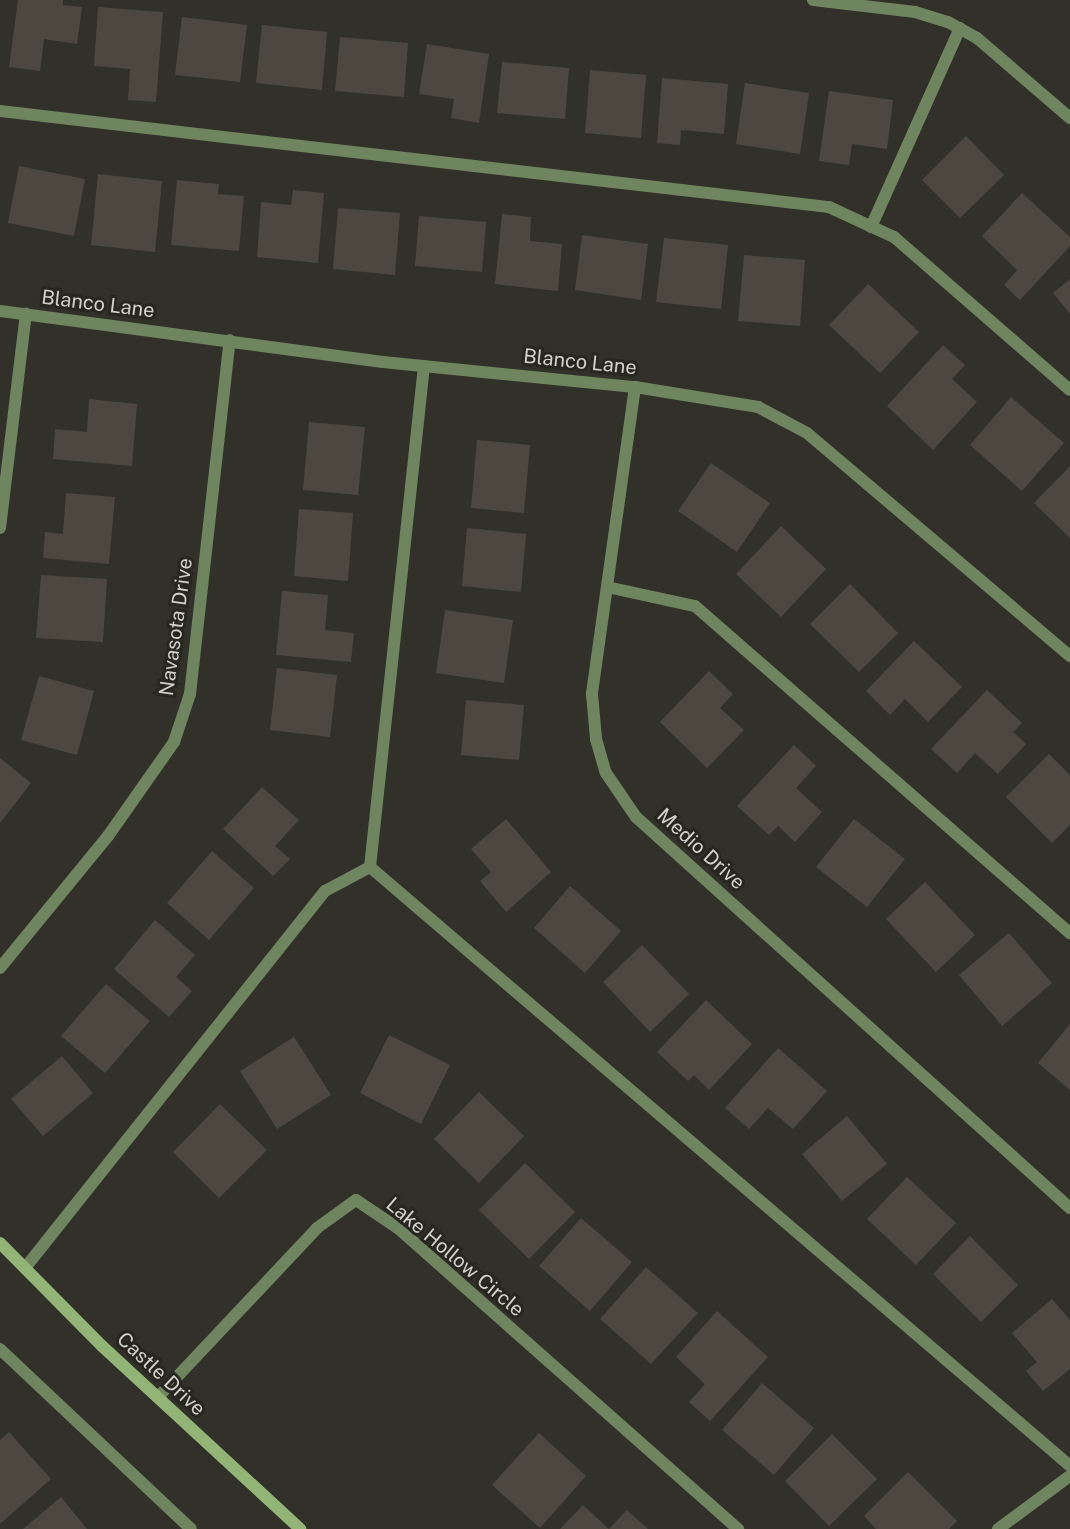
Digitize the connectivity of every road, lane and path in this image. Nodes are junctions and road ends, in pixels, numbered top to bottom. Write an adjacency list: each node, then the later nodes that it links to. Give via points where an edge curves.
1 (813, 0): 2 (street, via 915,12)
2 (960, 28): 4 (street, via 977,38); 5 (street)
3 (0, 111): 5 (street, via 830,207)
4 (1070, 118)
5 (872, 227): 11 (street, via 894,237)
6 (0, 311): 7 (street, Blanco Lane)
7 (26, 314): 8 (street, Blanco Lane); 12 (street)
8 (230, 340): 9 (street, Blanco Lane); 17 (street, Navasota Drive, via 190,694 174,742 108,836)
9 (424, 366): 10 (street, Blanco Lane); 15 (street)
10 (635, 387): 13 (street, Medio Drive); 14 (street, Blanco Lane, via 758,407 807,433)
11 (1070, 390)
12 (0, 528)
13 (607, 587): 16 (street, via 695,606); 18 (street, Medio Drive, via 592,694 596,739 606,773 636,817)
14 (1070, 656)
15 (370, 867): 20 (street, via 325,891); 23 (street)
16 (1070, 933)
17 (0, 968)
18 (1070, 1208)
19 (0, 1243): 20 (main road, Castle Drive)
20 (25, 1268): 22 (main road, Castle Drive)
21 (0, 1349): 25 (street)
22 (158, 1397): 26 (main road, Castle Drive); 27 (street, Lake Hollow Circle, via 317,1228 356,1200 399,1229)
23 (1070, 1466)
24 (1070, 1476): 28 (street)
25 (191, 1529)
26 (300, 1529)
27 (738, 1529)
28 (998, 1529)

